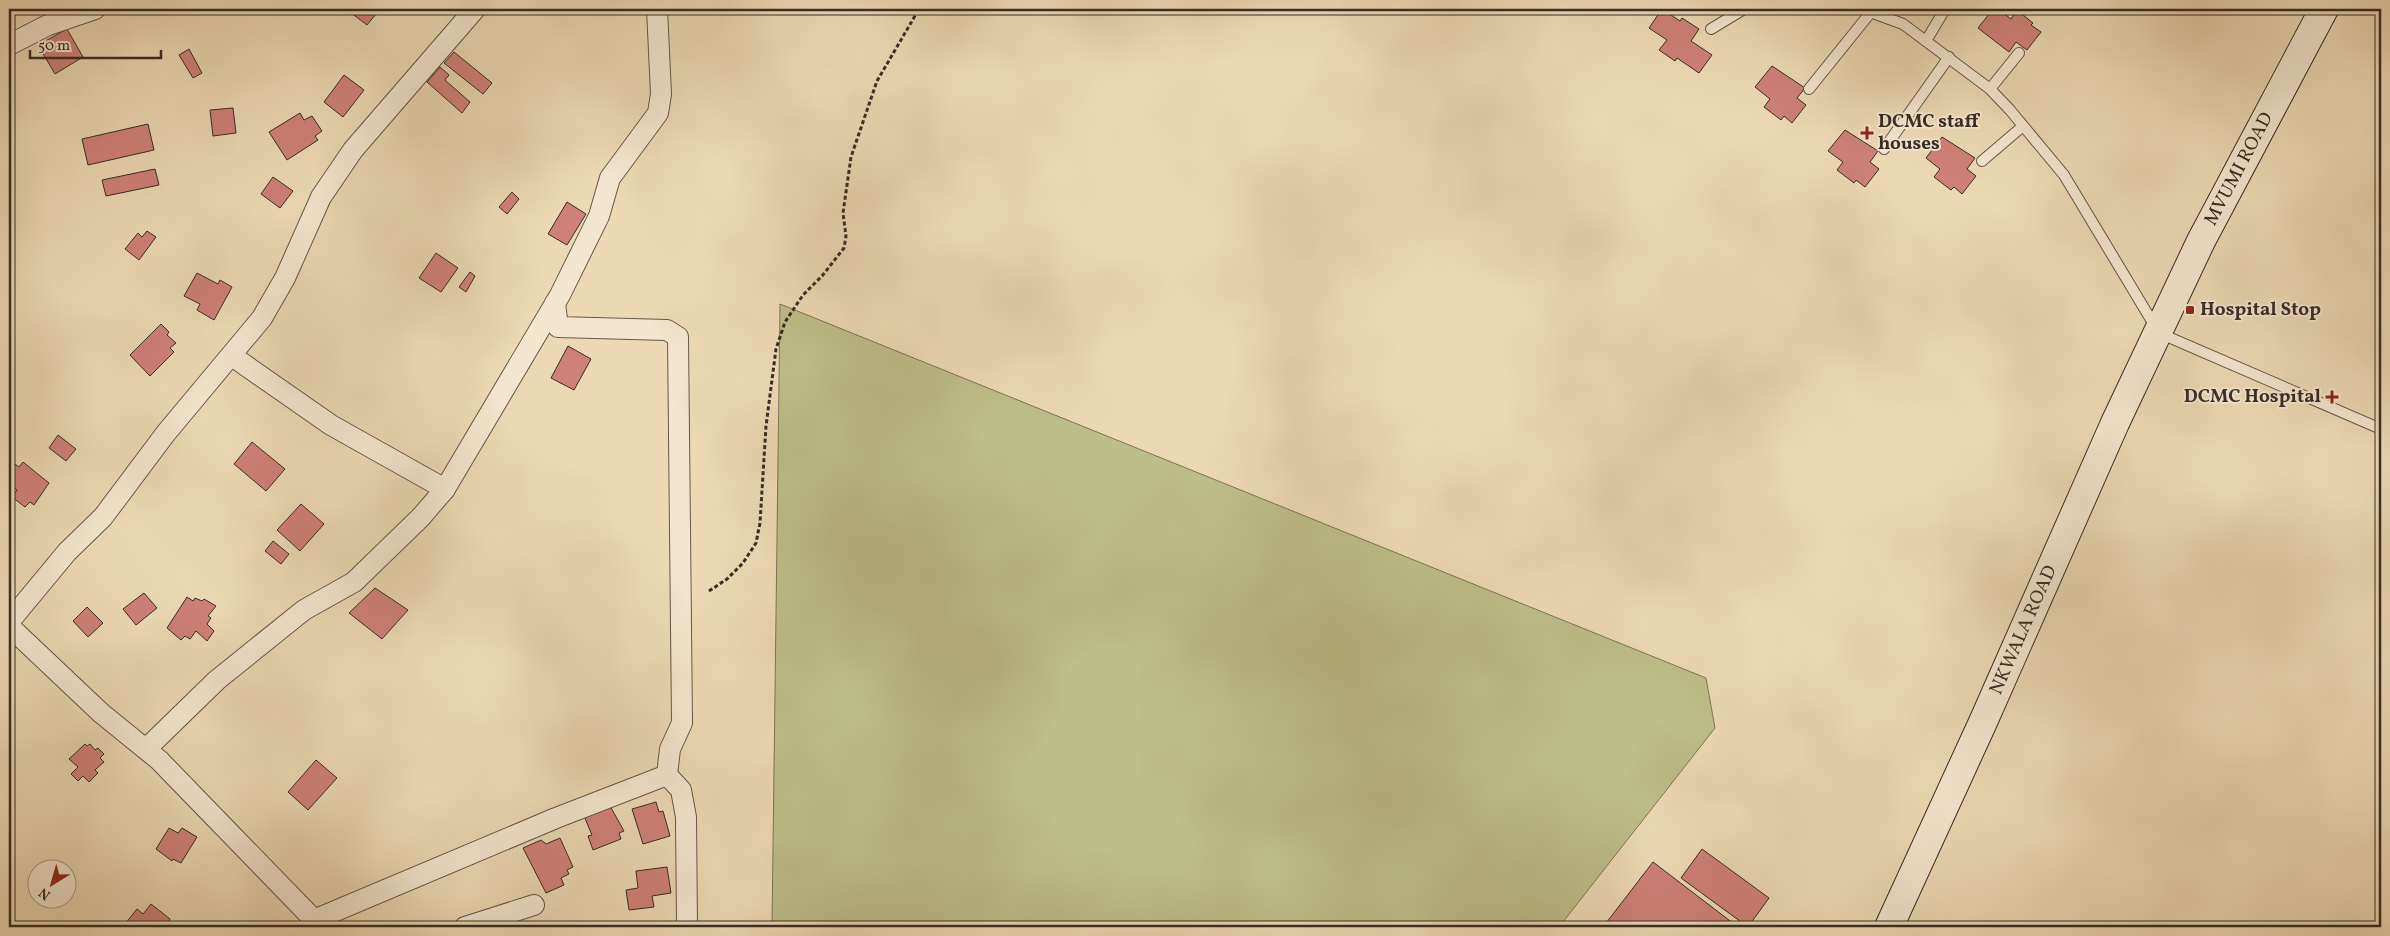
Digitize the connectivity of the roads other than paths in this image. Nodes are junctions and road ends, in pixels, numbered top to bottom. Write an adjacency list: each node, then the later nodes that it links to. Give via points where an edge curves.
1 (95, 9): 10 (street, via 48,25)
2 (475, 9): 20 (street, via 353,150 320,197 281,286 262,318)
3 (657, 9): 18 (street, via 661,94 658,113 610,178 599,216)
4 (1744, 9): 8 (lane)
5 (1945, 9): 9 (lane)
6 (2324, 9): 19 (street, MVUMI ROAD, via 2201,241)
7 (1867, 10): 9 (lane, via 1903,24); 13 (lane)
8 (1711, 29)
9 (1926, 41): 12 (lane)
10 (9, 45)
11 (2019, 53): 14 (lane)
12 (1949, 57): 14 (lane); 16 (lane)
13 (1809, 89)
14 (1990, 89): 15 (lane)
15 (2023, 126): 17 (lane); 19 (lane, via 2064,175)
16 (1884, 148)
17 (1982, 161)
18 (555, 303): 22 (street); 26 (street, via 558,327 667,330 678,337 682,723 670,749)
19 (2159, 333): 21 (lane); 31 (street, NKWALA ROAD, via 2115,423)
20 (232, 356): 22 (street, via 331,425); 23 (street, via 166,433 103,517 67,552)
21 (2381, 429)
22 (445, 489): 25 (street, via 354,582 304,610 218,680)
23 (9, 622)
24 (9, 626): 25 (street, via 101,713)
25 (146, 749): 28 (street)
26 (667, 775): 28 (street, via 556,818); 30 (street, via 681,790 686,817)
27 (534, 905): 29 (street)
28 (318, 924)
29 (465, 927)
30 (687, 927)
31 (1889, 927)

